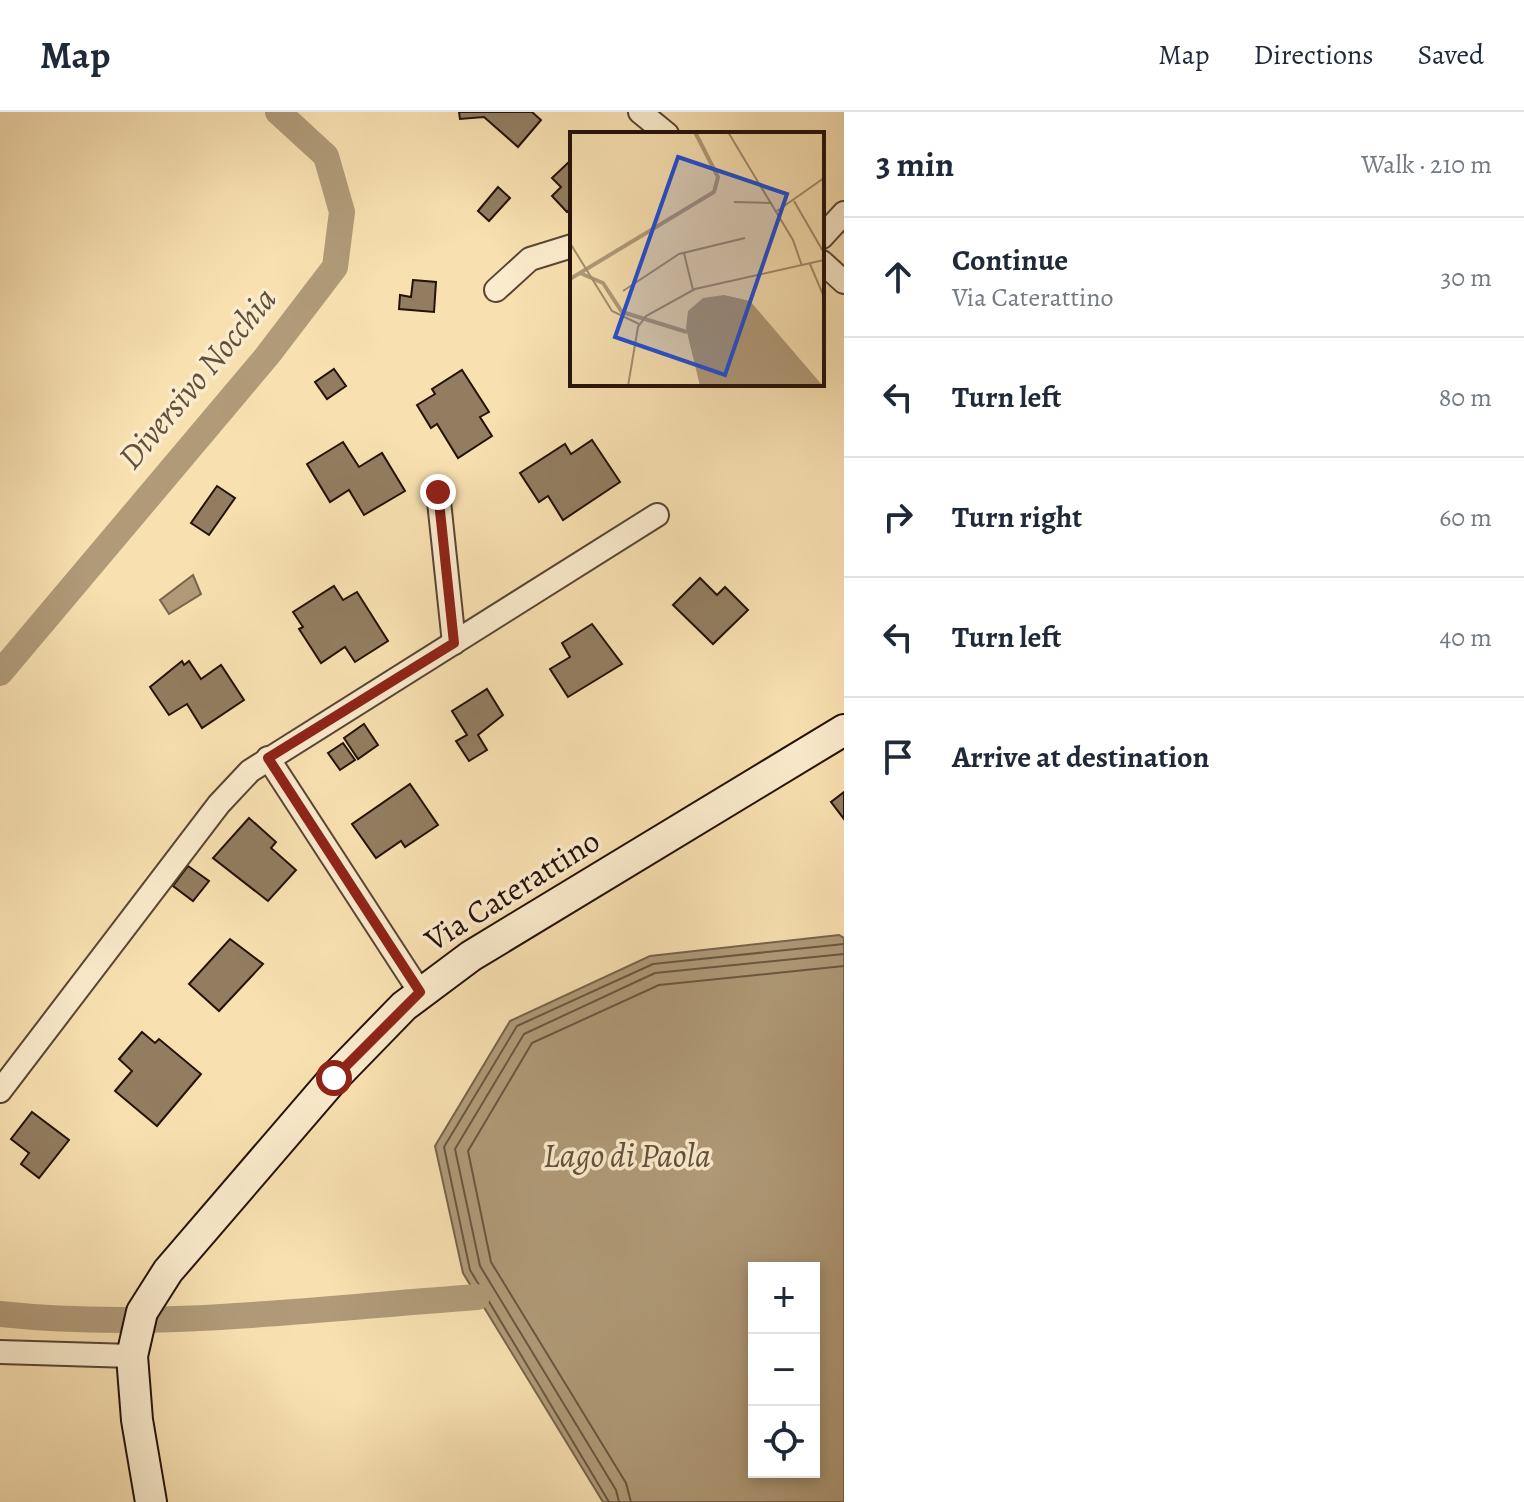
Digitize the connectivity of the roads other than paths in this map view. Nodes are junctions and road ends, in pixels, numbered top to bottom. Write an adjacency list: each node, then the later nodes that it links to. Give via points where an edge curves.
1 (640, 112): 2 (street)
2 (665, 132)
3 (844, 213): 4 (street)
4 (824, 235)
5 (570, 247): 8 (street, via 530,259)
6 (824, 264): 7 (street)
7 (844, 282)
8 (496, 290)
9 (438, 492): 11 (street)
10 (657, 515): 11 (street)
11 (454, 643): 13 (street)
12 (844, 730): 14 (street, Via Caterattino, via 494,941)
13 (268, 758): 14 (street); 15 (street, via 226,794)
14 (420, 992): 16 (street, Via Caterattino, via 334,1078 154,1289)
15 (0, 1091)
16 (133, 1345): 17 (street); 18 (street, Via Caterattino, via 137,1420)
17 (0, 1352)
18 (151, 1502)

